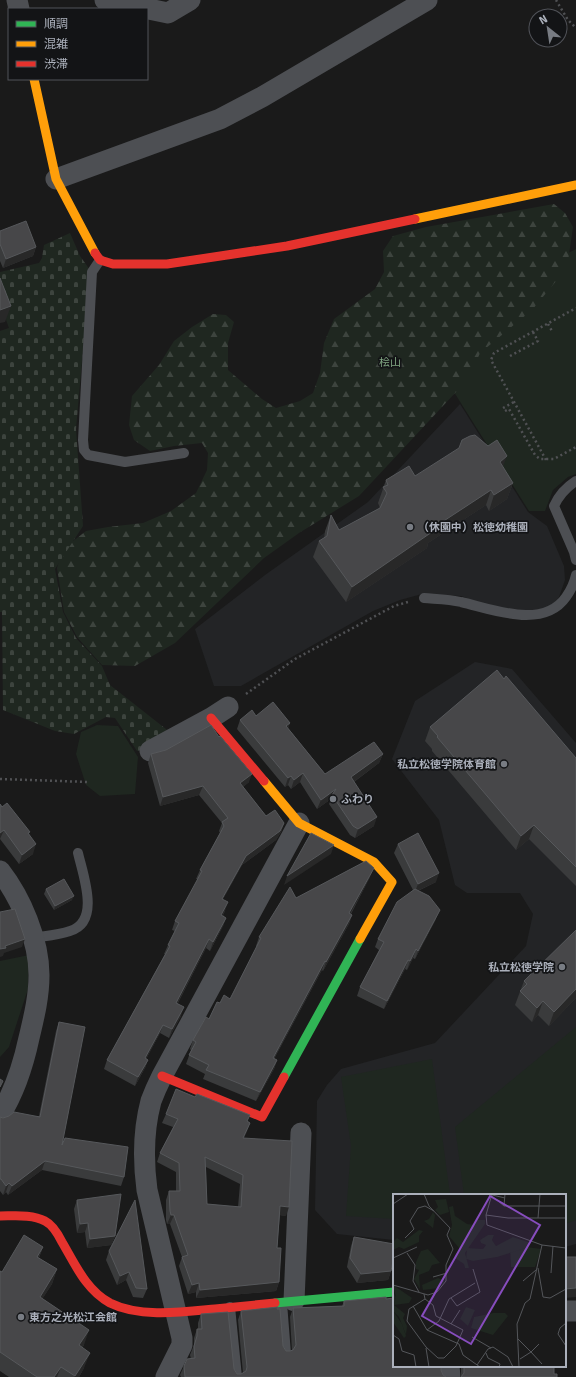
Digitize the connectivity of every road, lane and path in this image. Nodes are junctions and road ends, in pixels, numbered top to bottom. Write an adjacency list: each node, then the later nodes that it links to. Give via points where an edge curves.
1 (105, 0): 5 (street)
2 (190, 0): 5 (street)
3 (427, 0): 8 (street, via 220,120)
4 (556, 0): 6 (path)
5 (165, 6)
6 (576, 28)
7 (34, 80): 8 (street)
8 (56, 179): 10 (street, via 87,242)
9 (576, 185): 10 (street, via 287,246 167,264 113,264)
10 (100, 260): 18 (lane, via 92,272 84,450 88,455 125,462)
11 (576, 308): 12 (path)
12 (548, 324): 13 (path); 14 (path)
13 (552, 331)
14 (533, 332): 15 (path, via 538,341); 16 (path, via 494,353 491,360)
15 (510, 356)
16 (514, 402): 19 (path); 19 (path, via 504,409 509,408 535,455)
17 (576, 447): 19 (path, via 554,459)
18 (184, 453)
19 (546, 460)
20 (576, 482): 21 (lane, via 560,495 554,506)
21 (576, 560)
22 (576, 576): 23 (lane, via 574,584 562,602 545,614 503,614 459,601)
23 (424, 598): 24 (path, via 394,606 295,659)
24 (228, 707): 25 (street)
25 (211, 718): 26 (street); 29 (street)
26 (150, 751)
27 (0, 779): 28 (path)
28 (88, 782)
29 (299, 823): 33 (street); 33 (street, via 374,862 392,882 262,1117)
30 (78, 853): 32 (lane, via 87,892 88,908 84,922 70,931)
31 (3, 881): 32 (street, via 18,900)
32 (33, 938): 34 (street, via 39,974 35,1013 23,1066 13,1093)
33 (162, 1076): 40 (street, via 152,1100 146,1125 144,1171)
34 (0, 1115)
35 (301, 1133): 38 (street)
36 (0, 1216): 40 (street, via 38,1218 47,1222 54,1229 83,1278 104,1299 122,1307 146,1312)
37 (393, 1292): 38 (street)
38 (288, 1302): 39 (street); 41 (lane)
39 (230, 1307): 40 (street); 44 (lane)
40 (176, 1313): 43 (street, via 182,1345)
41 (286, 1354)
42 (449, 1367): 45 (street)
43 (166, 1377)
44 (237, 1377)
45 (450, 1377)

